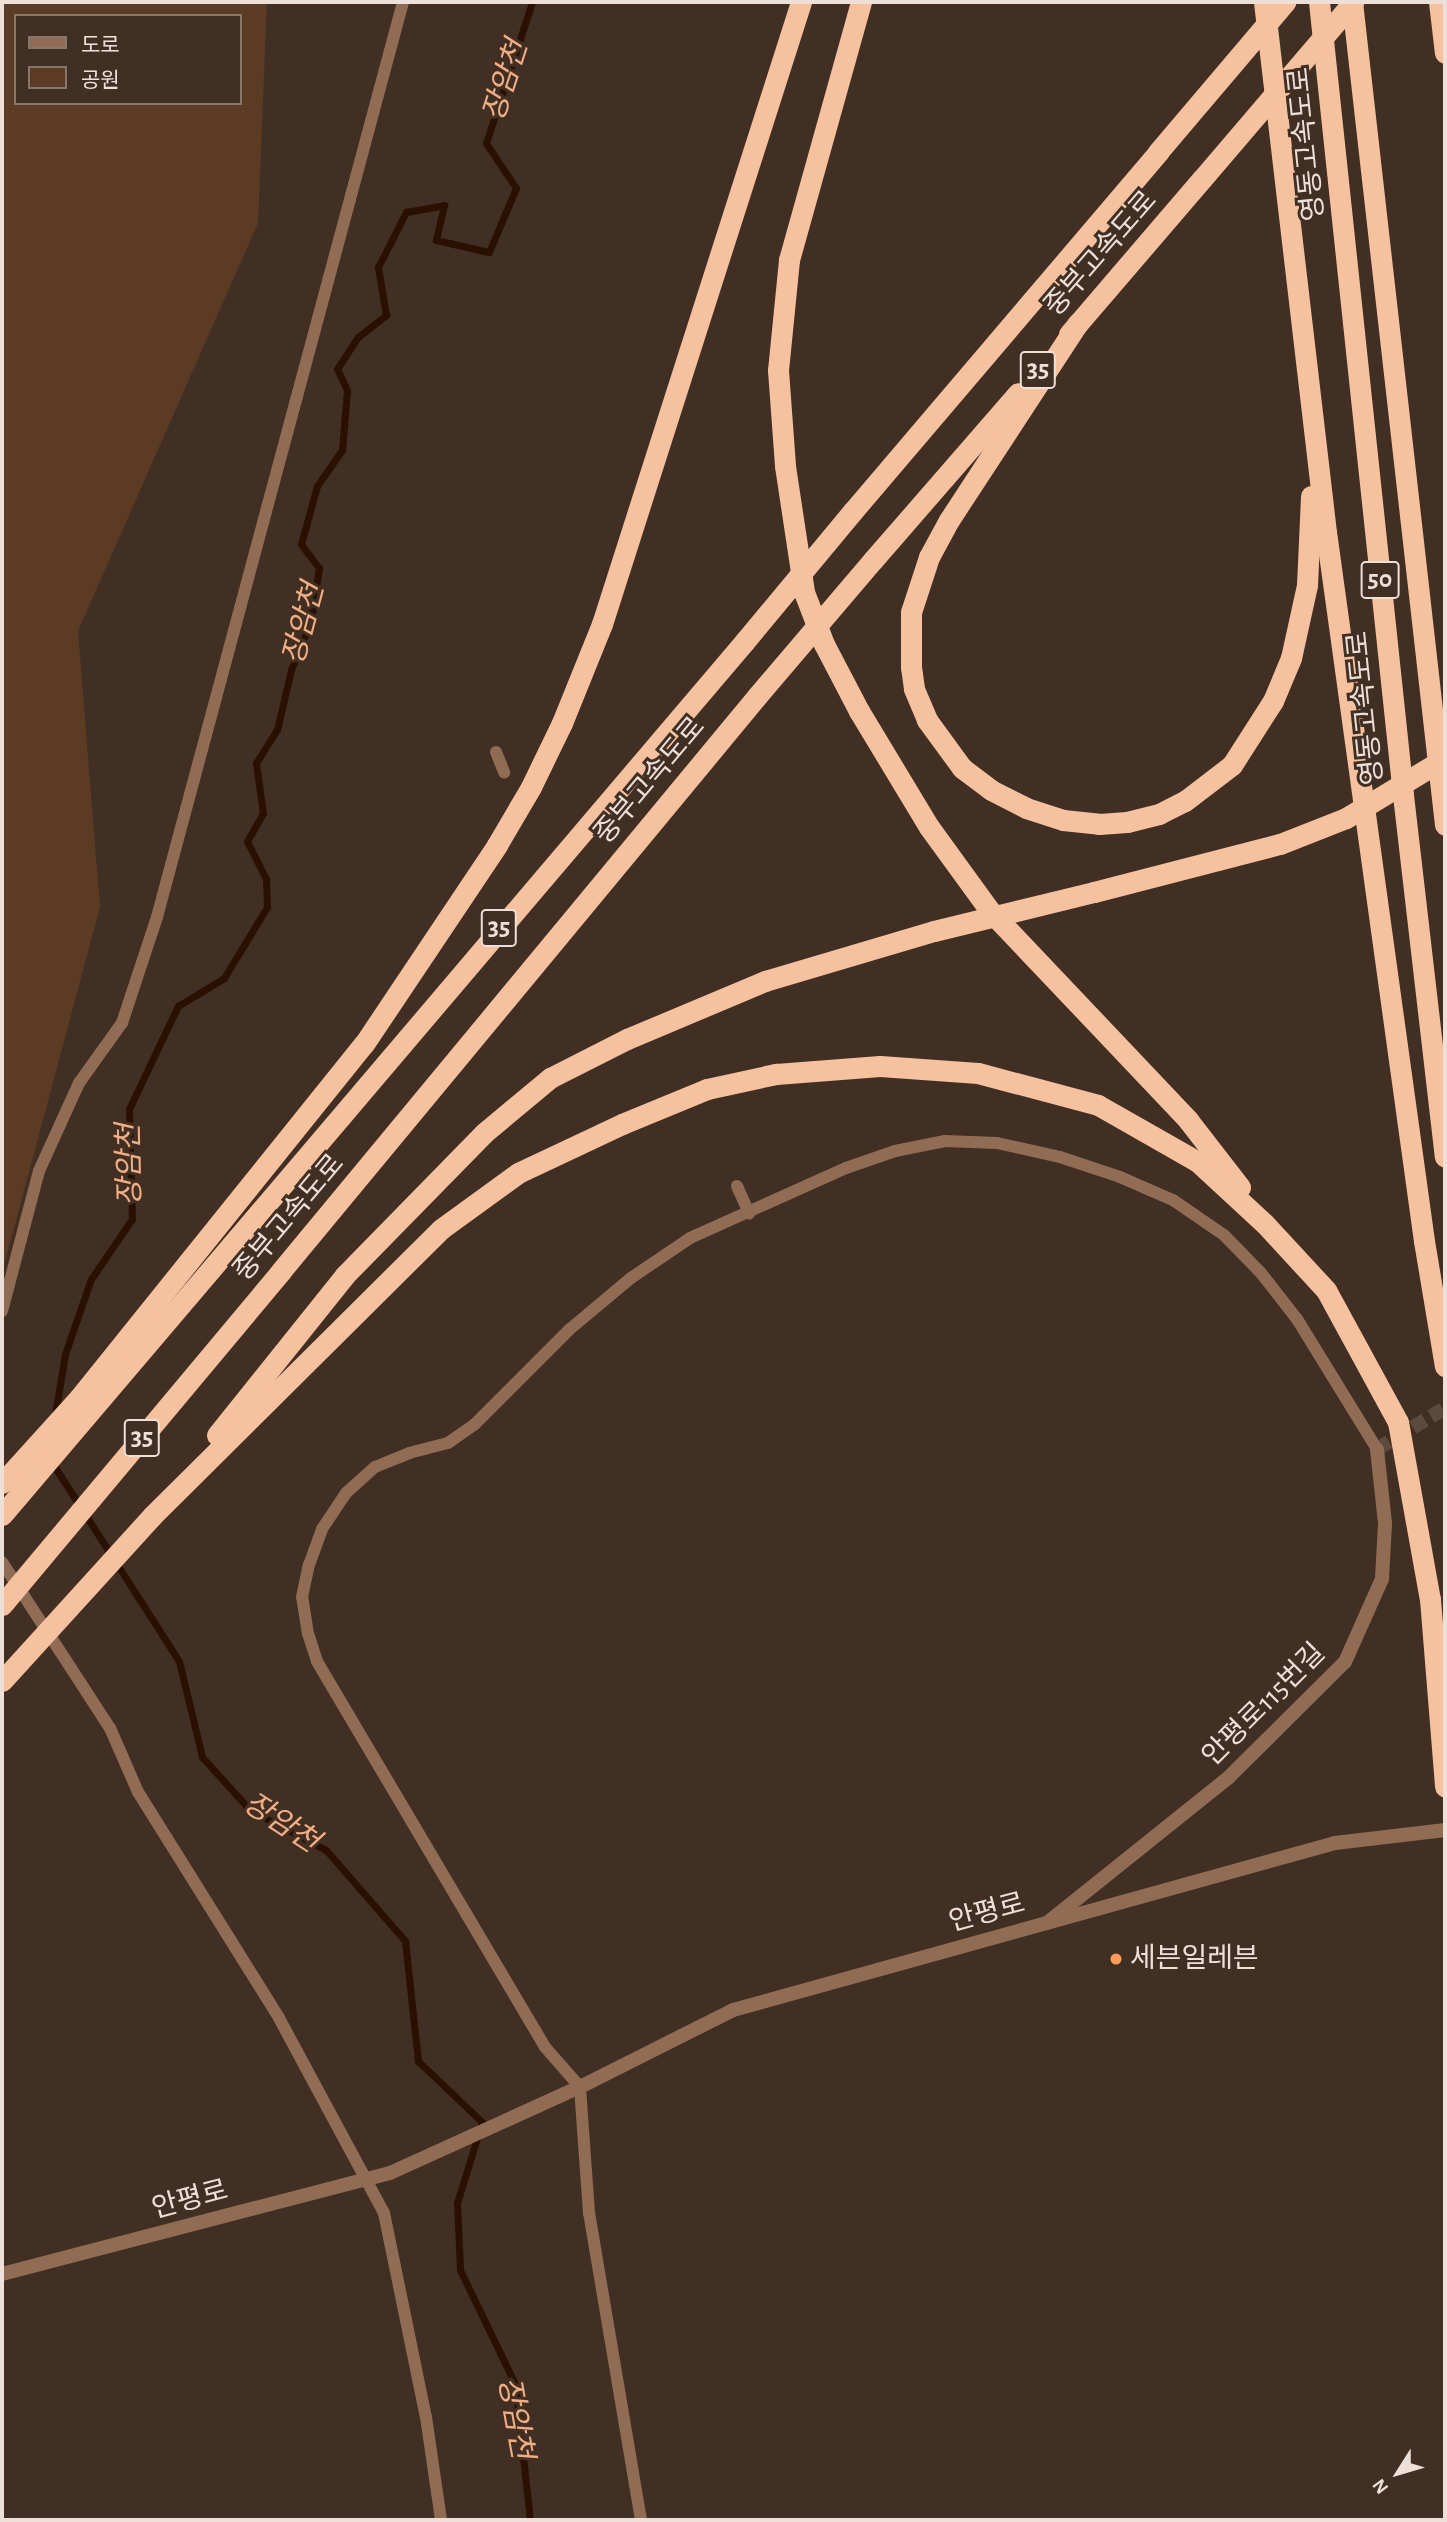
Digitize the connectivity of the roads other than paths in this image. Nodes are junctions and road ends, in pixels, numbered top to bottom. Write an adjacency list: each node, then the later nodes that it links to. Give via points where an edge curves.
1 (403, 2): 20 (lane, via 157,917 122,1024 79,1083 38,1171)
2 (801, 2): 23 (highway, via 602,624 531,787 364,1044 79,1398)
3 (861, 2): 19 (highway, via 789,260 778,370 785,466 804,592 824,644 859,711 929,827 990,911 1188,1120)
4 (1264, 2): 11 (highway)
5 (1285, 2): 24 (highway, 중부고속도로 / 35, bridge)
6 (1319, 2): 16 (highway, 영동고속도로 / 50)
7 (1352, 2): 10 (highway, 중부고속도로 / 35, bridge); 15 (highway, 50)
8 (1439, 2): 9 (highway)
9 (1445, 53)
10 (1078, 323): 11 (highway, via 949,520 929,556 911,612 914,689 927,720 962,768 990,790 1026,808 1063,820 1127,822 1185,801 1232,765 1273,701 1291,658 1307,584); 27 (highway, 중부고속도로 / 35, bridge, via 758,695)
11 (1314, 431): 21 (highway, via 1418,1200)
12 (496, 752): 14 (lane)
13 (1445, 758): 25 (highway, bridge, via 1346,818 1280,844 934,931 765,981 550,1078 484,1133 345,1275)
14 (504, 772)
15 (1445, 825)
16 (1445, 1157)
17 (737, 1186): 18 (lane)
18 (749, 1213): 22 (lane, via 846,1168 895,1151 945,1141 997,1143 1121,1177 1173,1200 1224,1236 1261,1273 1297,1319); 32 (lane, via 690,1238 631,1278 569,1329 448,1443 376,1467 346,1493 322,1529 302,1597 317,1661 545,2047)
19 (1289, 1249): 25 (highway, via 1198,1162 1098,1105 978,1073 880,1066 776,1074 707,1089 517,1173 441,1229); 29 (highway, via 1326,1290 1398,1422 1430,1599)
20 (2, 1311)
21 (1445, 1366)
22 (1377, 1449): 31 (street, 안평로115번길, via 1385,1523 1382,1580 1345,1662 1229,1777)
23 (2, 1483)
24 (2, 1515)
25 (152, 1516): 28 (highway, bridge)
26 (2, 1562): 33 (lane, via 110,1728 138,1792 279,2018)
27 (2, 1605)
28 (2, 1681)
29 (1445, 1784)
30 (1445, 1830): 31 (street, 안평로, via 1335,1843)
31 (1046, 1923): 32 (street, 안평로, via 733,2010)
32 (580, 2087): 33 (street, 안평로, via 390,2173); 36 (lane, via 594,2251)
33 (367, 2179): 34 (street, 안평로); 35 (lane, via 384,2213 426,2417)
34 (2, 2274)
35 (441, 2520)
36 (641, 2520)

